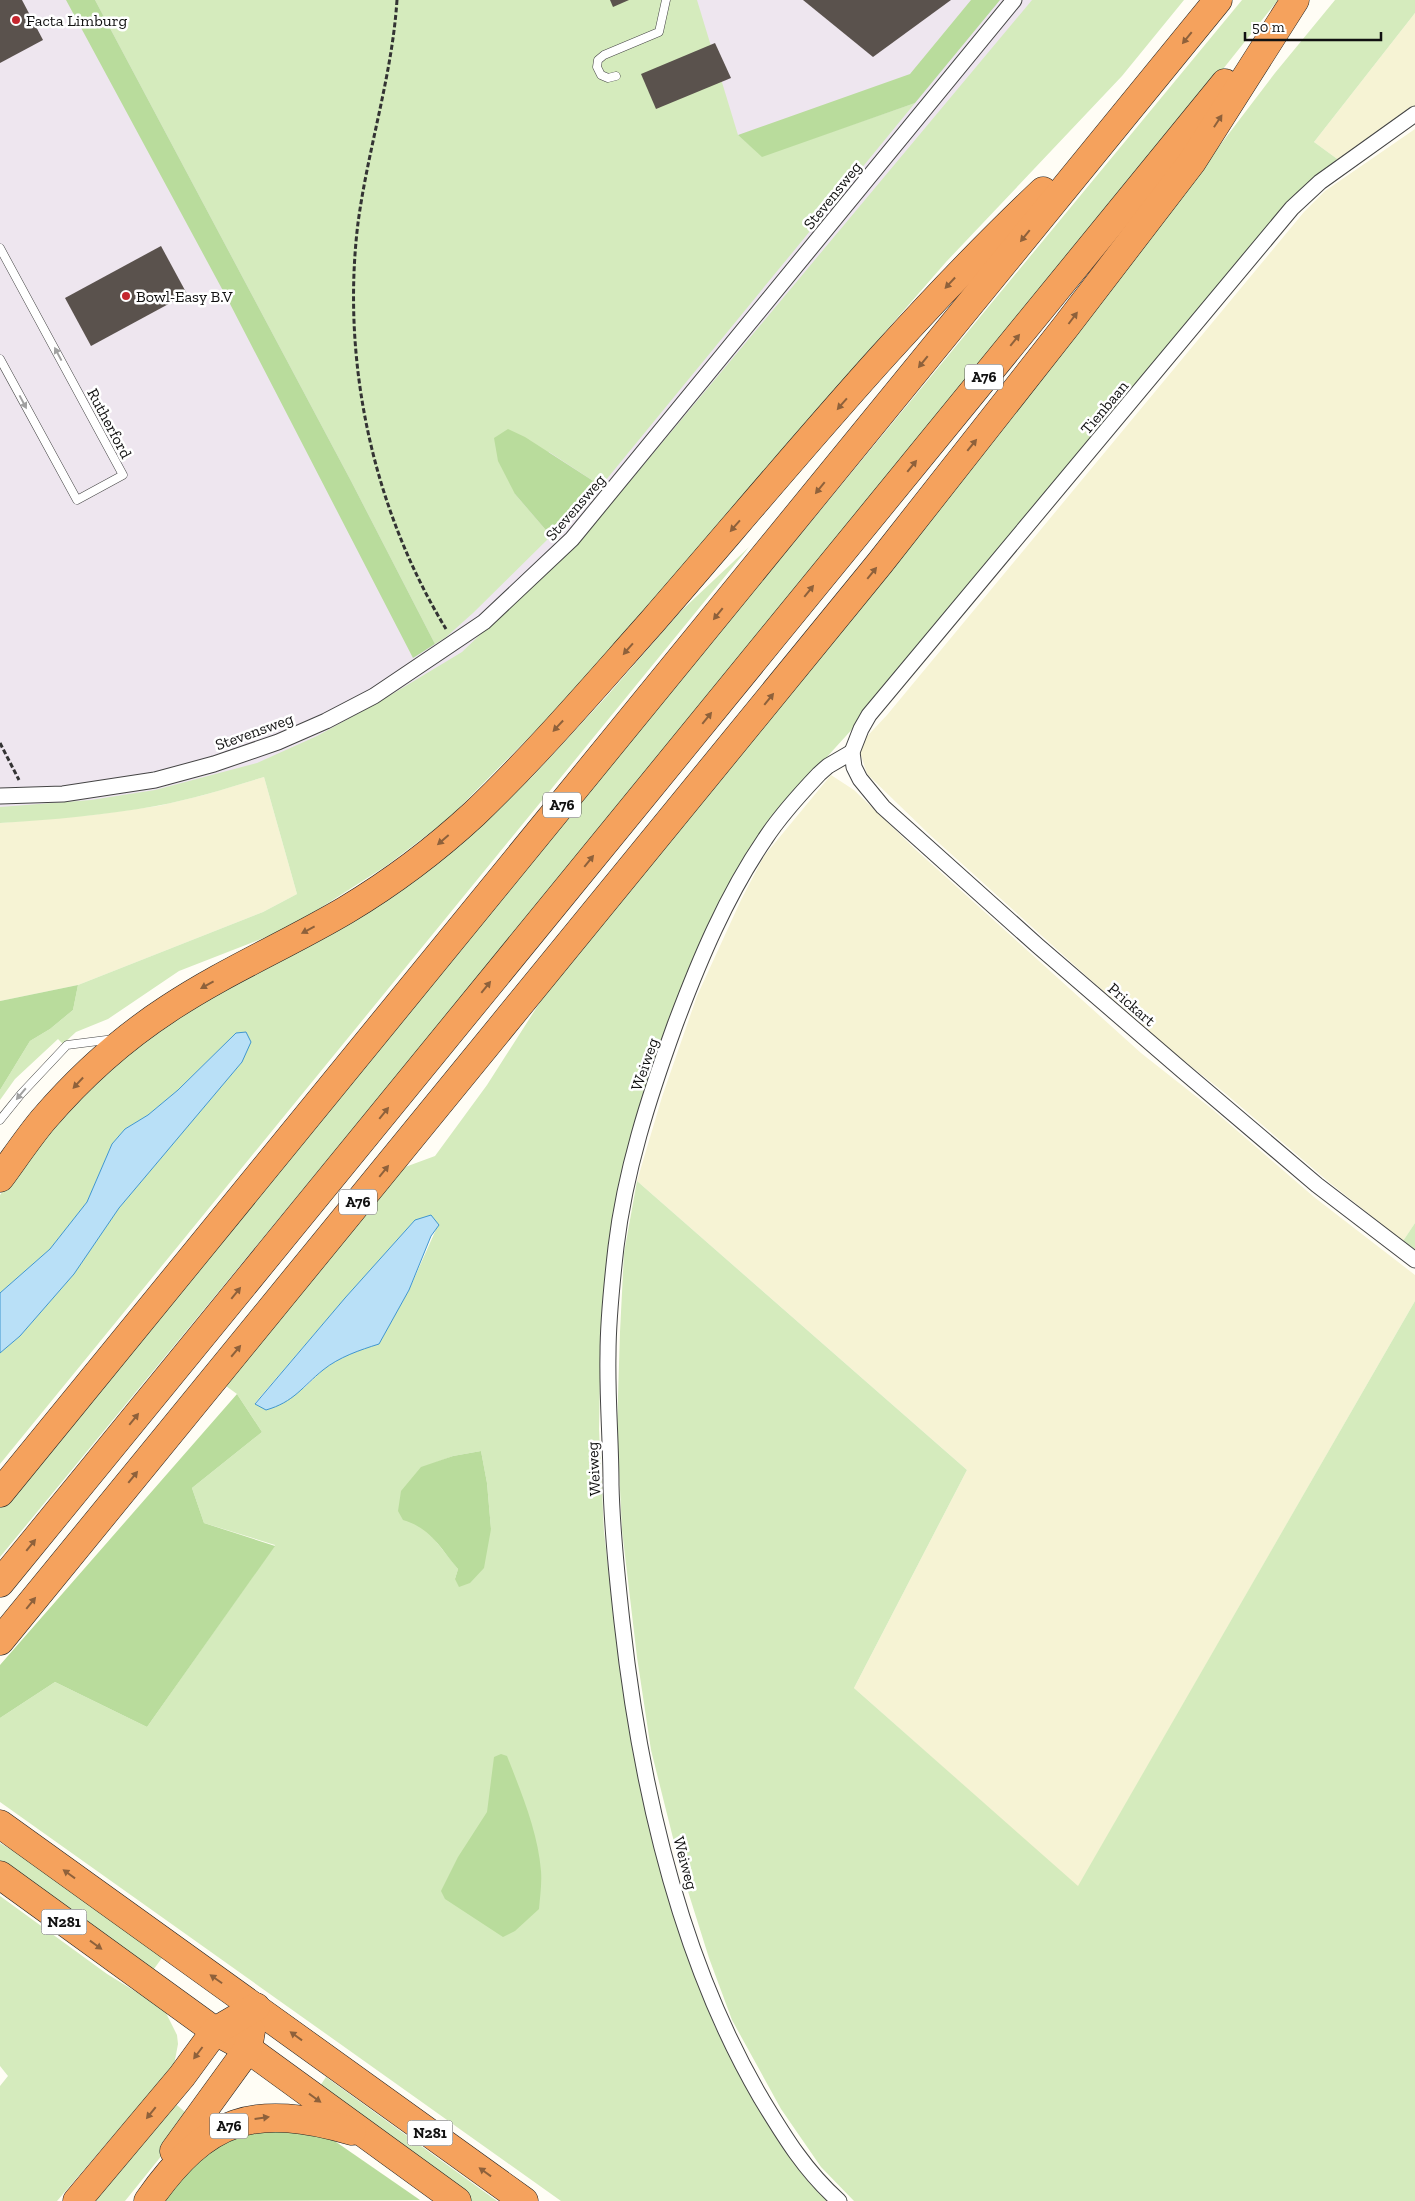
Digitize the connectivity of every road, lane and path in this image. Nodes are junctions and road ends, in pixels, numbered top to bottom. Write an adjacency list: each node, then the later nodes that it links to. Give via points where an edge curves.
1 (397, 0): 11 (path, via 392,59 358,222 354,266 356,343 368,431 386,496 426,594)
2 (666, 0): 6 (lane, via 659,32 598,60 601,75 608,78)
3 (1014, 0): 11 (street, Stevensweg, via 572,540 507,602)
4 (1218, 0): 8 (highway, A76, one-way to 8)
5 (1294, 0): 21 (highway, A76, one-way to 5); 22 (highway, A76, one-way to 5, via 880,563 1068,325 1192,162)
6 (616, 76)
7 (1415, 114): 13 (street, Tienbaan, via 1325,178 1292,208 869,715)
8 (1122, 117): 16 (highway, A76, one-way to 16, via 984,247 915,320 591,690 472,815 429,852 354,905 190,994); 20 (highway, A76, one-way to 20)
9 (0, 248): 10 (lane, Rutherford, one-way to 9, via 76,500 123,475)
10 (0, 359)
11 (455, 643): 15 (street, Stevensweg, via 352,708 270,745 155,780 72,793)
12 (0, 743): 15 (path)
13 (852, 752): 19 (street, Prickart, via 854,767 871,794 916,836 1190,1078 1317,1185); 33 (street, Weiweg, via 819,774 766,836 735,888 700,962 655,1081 630,1168 616,1249 608,1355 611,1492 627,1665 646,1781 675,1890 708,1992 745,2069 788,2142 818,2182)
14 (0, 796): 15 (street, Stevensweg)
15 (27, 796)
16 (130, 1036): 17 (lane, one-way to 17, via 67,1045); 18 (highway, A76, one-way to 18, via 91,1070 43,1120)
17 (0, 1120)
18 (0, 1178)
19 (1415, 1260)
20 (0, 1493)
21 (0, 1583)
22 (0, 1641)
23 (0, 1824): 25 (highway, N281, one-way to 23)
24 (0, 1875): 26 (highway, N281, one-way to 26)
25 (256, 2007): 26 (highway); 27 (highway, A76); 32 (highway, N281, one-way to 25)
26 (215, 2031): 27 (highway, N281); 30 (highway, one-way to 30)
27 (248, 2049): 28 (highway, N281, one-way to 28); 29 (highway, A76, via 177,2146)
28 (366, 2135): 29 (highway, A76, one-way to 28, via 187,2154 206,2137 243,2122 265,2117 289,2117 330,2124); 31 (highway, N281)
29 (151, 2197)
30 (77, 2201)
31 (458, 2201)
32 (524, 2201)
33 (839, 2201)

